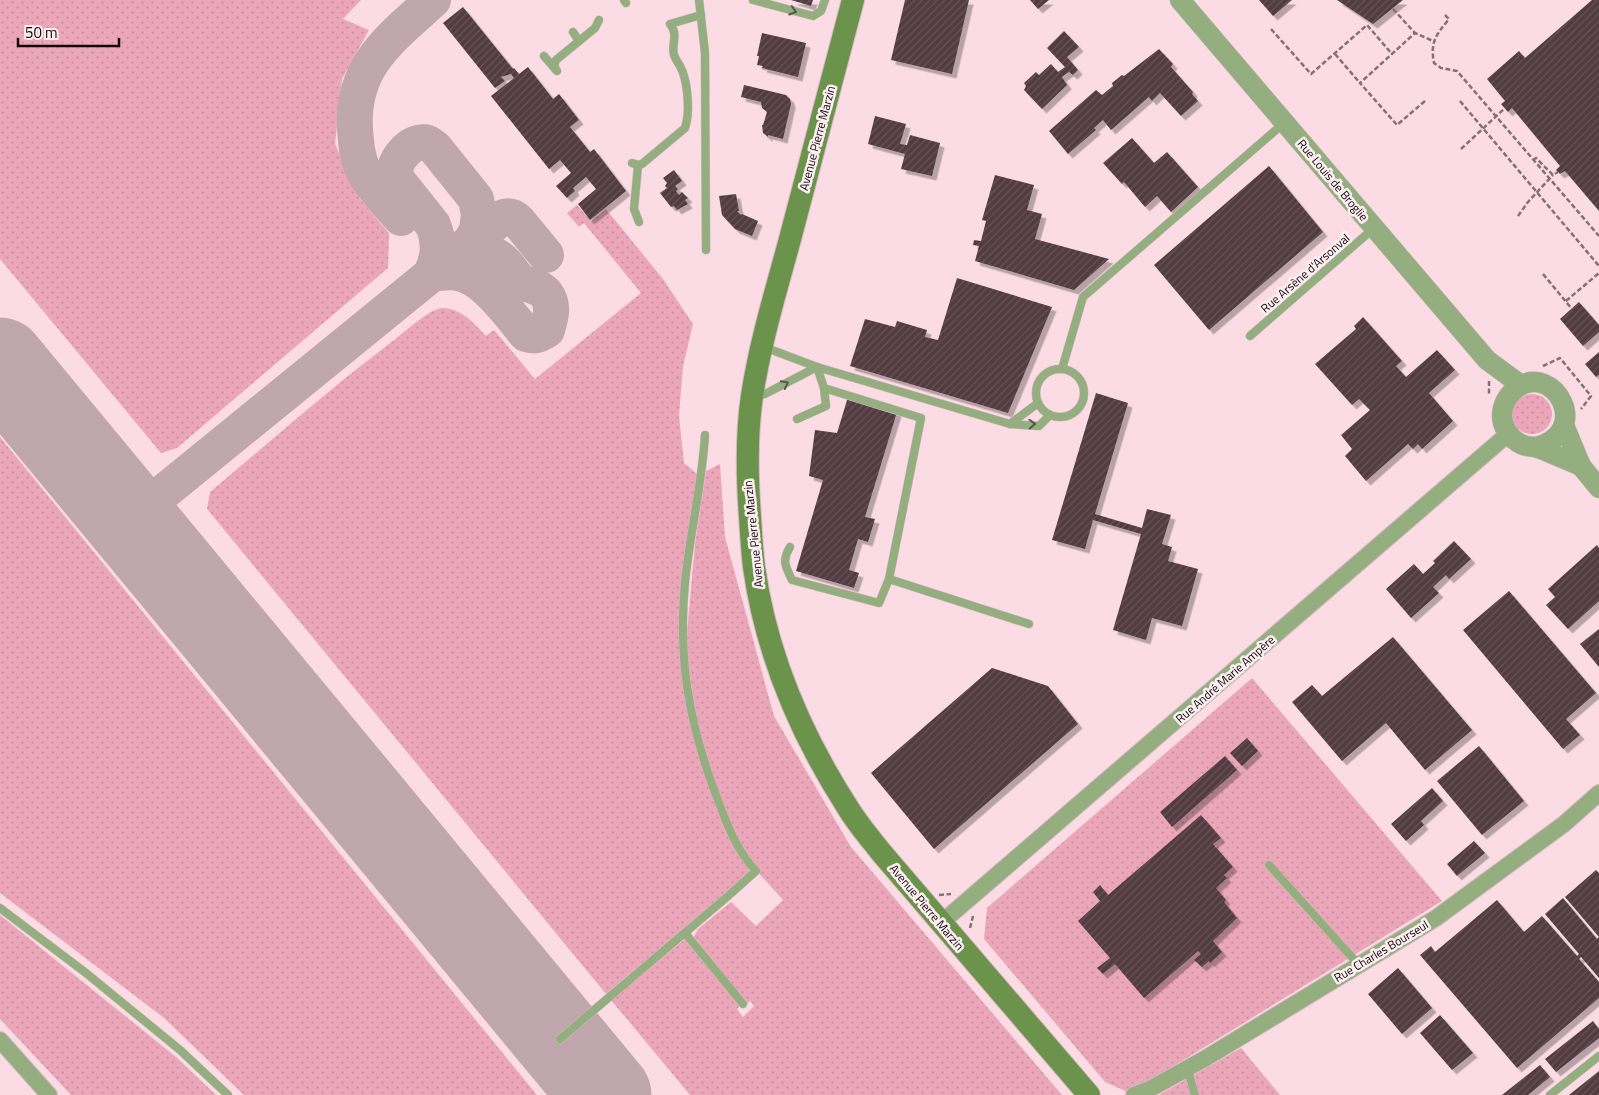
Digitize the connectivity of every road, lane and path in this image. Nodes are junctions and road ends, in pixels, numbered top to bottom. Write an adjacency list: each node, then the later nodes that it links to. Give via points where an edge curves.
1 (699, 0): 7 (lane)
2 (753, 0): 3 (lane, one-way to 3, via 813,16 821,11)
3 (825, 0)
4 (853, 0): 43 (main road, Avenue Pierre Marzin)
5 (1180, 0): 24 (street, Rue Louis de Broglie)
6 (1393, 8): 12 (path)
7 (701, 15): 33 (lane, via 670,24 675,32 674,55 688,108 683,130 659,145 642,164 635,164 634,209); 36 (lane, via 705,53)
8 (1445, 15): 13 (path, via 1449,19)
9 (602, 24): 14 (lane, via 598,20 595,28)
10 (1271, 29): 16 (path, via 1311,74)
11 (573, 32): 14 (lane)
12 (1415, 33): 13 (path); 17 (path)
13 (1433, 41): 23 (path, via 1434,63 1441,68 1456,70)
14 (578, 42): 15 (lane); 18 (lane, via 556,60 554,66 557,71)
15 (582, 51)
16 (1335, 53): 17 (path, via 1367,25); 19 (path)
17 (1392, 54): 19 (path)
18 (544, 56)
19 (1360, 83): 20 (path, via 1397,126)
20 (1425, 101)
21 (1460, 101): 25 (path)
22 (1505, 108): 23 (path)
23 (1496, 116): 25 (path); 27 (path)
24 (1285, 123): 34 (street, Rue Louis de Broglie); 46 (lane, via 1083,297)
25 (1483, 129): 26 (path); 31 (path)
26 (1461, 149)
27 (1533, 160): 29 (path, via 1536,158); 30 (path)
28 (1558, 172): 29 (path)
29 (1553, 176): 30 (path)
30 (1549, 180): 31 (path); 35 (path)
31 (1537, 193): 32 (path); 37 (path)
32 (1518, 216)
33 (639, 222)
34 (1374, 228): 42 (lane, Rue Arsène d'Arsonval); 44 (street, Rue Louis de Broglie)
35 (1599, 236)
36 (706, 250)
37 (1599, 266)
38 (1599, 273): 40 (path)
39 (1544, 274): 40 (path)
40 (1566, 301): 41 (path)
41 (1572, 309)
42 (1250, 336)
43 (762, 347): 45 (lane); 49 (main road, Avenue Pierre Marzin)
44 (1487, 360): 47 (street, Rue Louis de Broglie); 50 (street, Rue Louis de Broglie)
45 (817, 367): 48 (lane); 49 (lane, one-way to 45, via 765,394); 54 (lane)
46 (1062, 369): 51 (lane, via 1046,373 1040,380 1036,395); 52 (lane, via 1070,371 1081,381 1084,396 1072,414 1065,417)
47 (1520, 386): 50 (street); 55 (street, via 1533,383 1555,391 1566,412)
48 (824, 388): 53 (lane, via 826,406); 62 (lane, via 921,418)
49 (752, 396): 67 (main road, Avenue Pierre Marzin, via 748,486 754,566 769,637 791,702 818,758 849,810)
50 (1504, 402): 56 (street, Rue Louis de Broglie, via 1503,424)
51 (1038, 404): 52 (lane); 54 (lane)
52 (1050, 415): 54 (lane, one-way to 52, via 1039,426)
53 (797, 419)
54 (1010, 424)
55 (1564, 425): 58 (street, via 1548,444); 59 (street)
56 (1508, 434): 58 (street, via 1525,446); 67 (street, Rue André Marie Ampère)
57 (705, 435): 68 (lane, via 685,581 682,636 687,690 700,749 722,812 743,857 756,871)
58 (1536, 447): 59 (street)
59 (1581, 466): 60 (street)
60 (1599, 488)
61 (790, 547): 62 (lane, via 785,555 785,567 792,580 879,603)
62 (889, 578): 63 (lane)
63 (1029, 624)
64 (1599, 793): 69 (street, Rue Charles Bourseul, via 1564,824 1436,918)
65 (1269, 865): 69 (lane)
66 (0, 908): 77 (lane, via 173,1044)
67 (941, 924): 78 (main road, Avenue Pierre Marzin)
68 (685, 933): 70 (lane); 71 (lane)
69 (1359, 965): 74 (street, Rue Charles Bourseul)
70 (743, 1004)
71 (560, 1039)
72 (0, 1040): 76 (street)
73 (1599, 1056): 81 (lane)
74 (1187, 1067): 75 (street, Rue Charles Bourseul); 80 (lane)
75 (1148, 1092): 79 (street, Rue Charles Bourseul)
76 (49, 1095)
77 (228, 1095)
78 (1088, 1095)
79 (1134, 1095)
80 (1195, 1095)
81 (1550, 1095)

